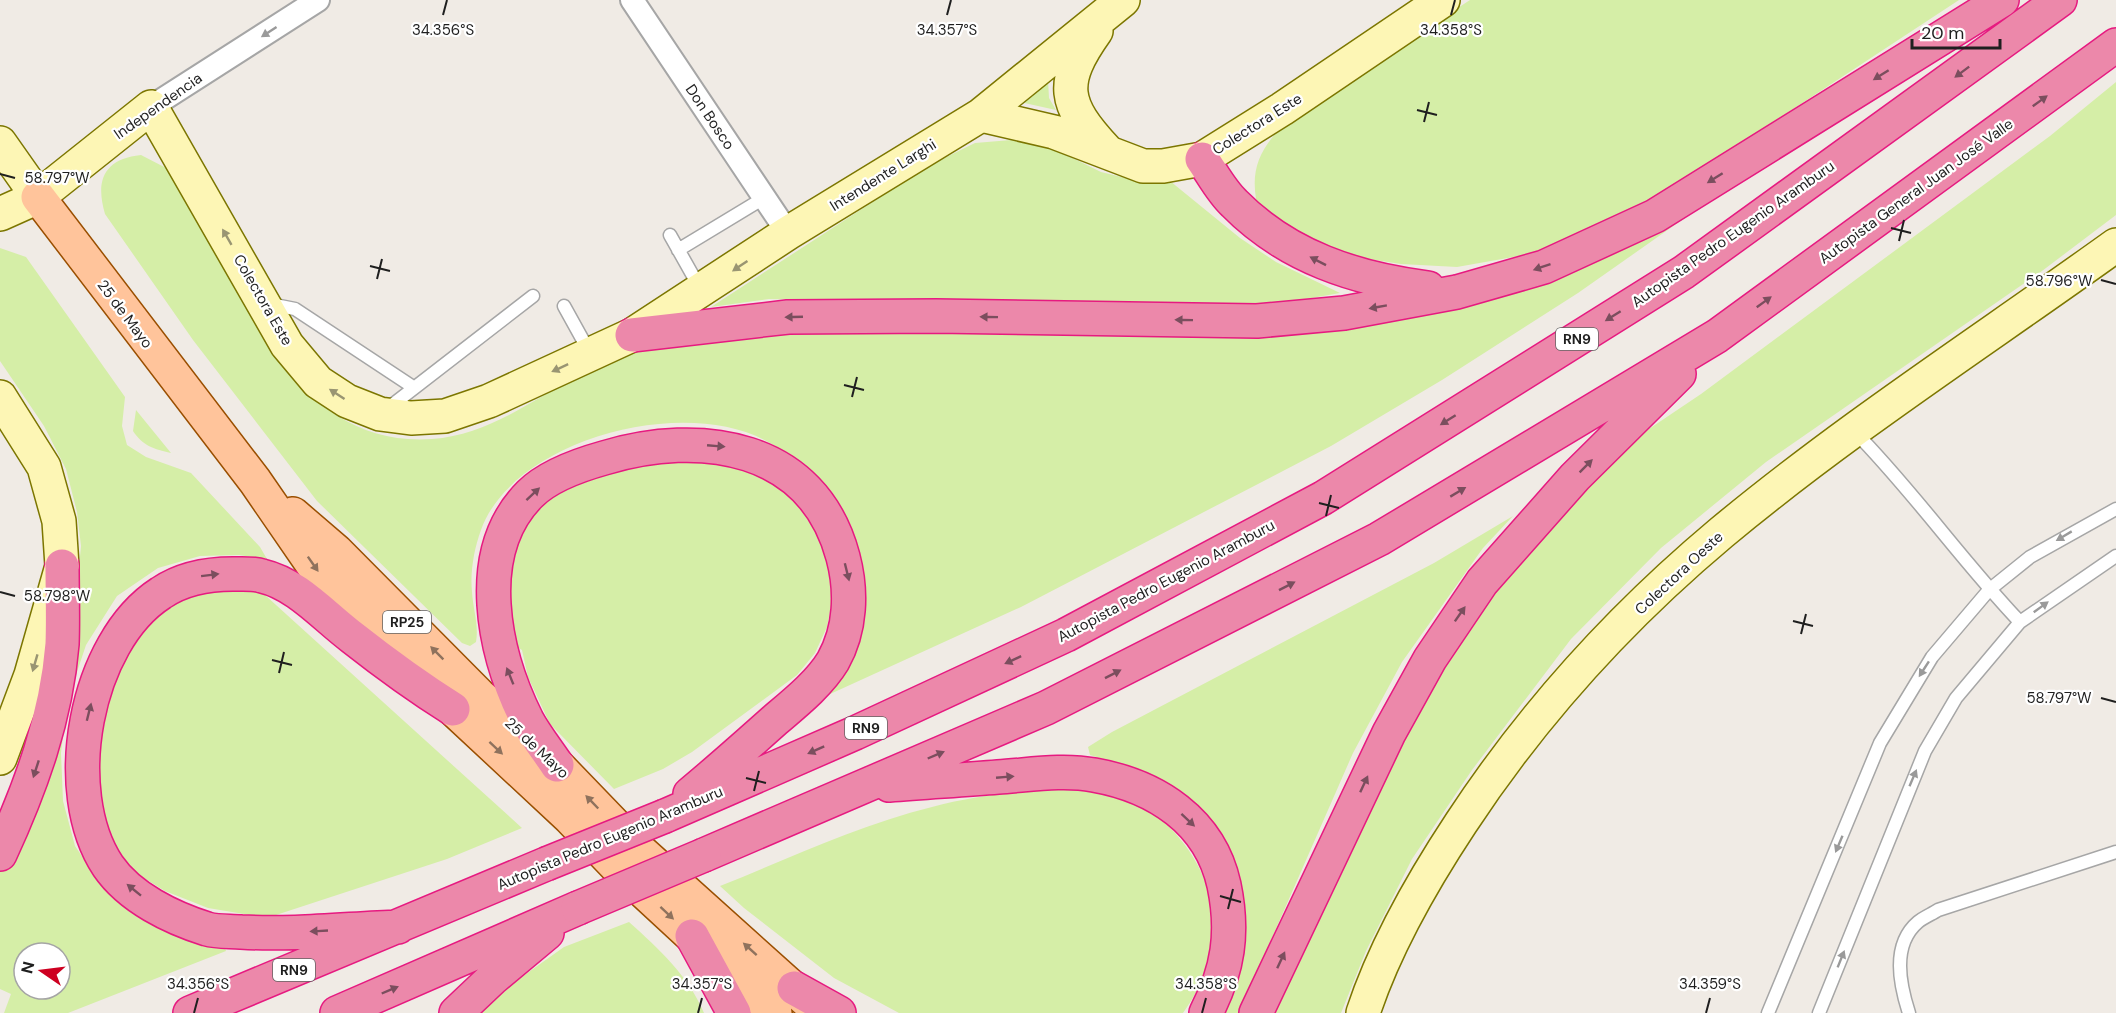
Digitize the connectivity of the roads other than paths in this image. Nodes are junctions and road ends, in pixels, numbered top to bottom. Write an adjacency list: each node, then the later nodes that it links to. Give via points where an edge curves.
1 (318, 0): 8 (street, Independencia, one-way to 8)
2 (632, 0): 14 (street, Don Bosco)
3 (1443, 0): 12 (main road, Colectora Este)
4 (2002, 0): 21 (highway, one-way to 21, via 1655,216 1544,267)
5 (2060, 0): 42 (highway, Autopista Pedro Eugenio Aramburu / RN9, one-way to 42, via 1684,272 1323,498 1066,635)
6 (1113, 3): 9 (main road, Intendente Larghi); 11 (main road, via 1082,51 1071,78 1072,101 1081,123)
7 (2116, 45): 26 (highway, Autopista General Juan José Valle, one-way to 7)
8 (151, 107): 13 (main road, Independencia); 23 (main road, Colectora Este, one-way to 8)
9 (981, 115): 11 (main road, Colectora Este, via 1028,124); 16 (main road, Intendente Larghi)
10 (2, 149): 13 (main road, 25 de Mayo / RP25)
11 (1110, 153): 12 (main road, Colectora Este, via 1143,166)
12 (1202, 159): 21 (highway, one-way to 12, via 1380,282 1333,268 1287,245 1233,203)
13 (38, 197): 15 (main road, Independencia); 32 (main road, 25 de Mayo / RP25)
14 (764, 198): 16 (street, Don Bosco); 19 (lane)
15 (0, 214)
16 (788, 233): 20 (main road, Intendente Larghi, one-way to 20)
17 (669, 235): 19 (lane)
18 (2116, 245): 31 (main road, Colectora Oeste)
19 (678, 250): 20 (lane)
20 (701, 291): 25 (main road, Intendente Larghi)
21 (1456, 292): 25 (highway, one-way to 25, via 1344,313 1257,321 788,317)
22 (533, 296): 28 (lane)
23 (264, 303): 28 (lane, via 295,309); 30 (main road, Colectora Este, one-way to 23, via 347,401 318,382 287,345)
24 (564, 306): 27 (lane)
25 (632, 335): 27 (main road, Colectora Este)
26 (1717, 336): 41 (highway, one-way to 26, via 1046,708 1379,539); 55 (highway, one-way to 26, via 1389,733 1430,659 1482,582 1575,477)
27 (590, 354): 30 (main road, Colectora Este, one-way to 30, via 489,401 445,416)
28 (413, 387): 30 (lane)
29 (0, 397): 35 (main road, via 44,466 59,521)
30 (380, 414)
31 (1854, 431): 36 (lane, via 1889,466); 56 (main road, Colectora Oeste, via 1721,533 1670,579 1605,643 1540,716 1484,788 1435,862 1399,928)
32 (255, 481): 38 (main road, 25 de Mayo / RP25, one-way to 38, via 320,574); 40 (main road, 25 de Mayo / RP25, one-way to 32, via 479,695 336,551)
33 (2116, 509): 36 (lane, one-way to 36, via 2030,557)
34 (2116, 556): 37 (lane, one-way to 34)
35 (62, 566): 39 (main road, one-way to 39, via 31,675); 44 (highway, one-way to 44, via 62,644 54,699 36,770)
36 (1989, 590): 37 (lane); 57 (lane, one-way to 57, via 1932,657 1880,743)
37 (2020, 622): 58 (lane, one-way to 37, via 1925,751 1956,698)
38 (453, 708): 46 (highway, one-way to 38, via 211,930 167,914 132,890 109,866 91,827 83,754 88,714 116,642 135,615 161,592 209,574 259,575 290,588 406,680); 47 (main road, 25 de Mayo / RP25, one-way to 47)
39 (0, 758)
40 (556, 765): 42 (highway, one-way to 42, via 523,710 503,660 494,610 494,566 508,526 530,494 556,476 631,450 675,443 724,446 765,459 797,480 823,512 840,548 849,581 846,627 832,661 803,695); 48 (main road, 25 de Mayo / RP25, one-way to 40, via 637,848)
41 (863, 786): 45 (highway, bridge); 54 (highway, one-way to 54, via 1046,773 1092,774 1150,791 1199,831 1219,866 1230,939 1220,986)
42 (665, 816): 46 (highway, Autopista Pedro Eugenio Aramburu / RN9, bridge)
43 (2116, 852): 59 (lane, via 1938,910 1917,923 1906,938 1900,960 1900,978)
44 (0, 854)
45 (578, 908): 50 (highway, one-way to 45); 51 (highway)
46 (398, 927): 49 (highway, Autopista Pedro Eugenio Aramburu / RN9)
47 (692, 936): 48 (highway)
48 (766, 1005): 52 (main road, 25 de Mayo / RP25); 53 (highway)
49 (190, 1013)
50 (337, 1013)
51 (456, 1013)
52 (821, 1013)
53 (839, 1013)
54 (1206, 1013)
55 (1256, 1013)
56 (1363, 1013)
57 (1768, 1013)
58 (1819, 1013)
59 (1909, 1013)

